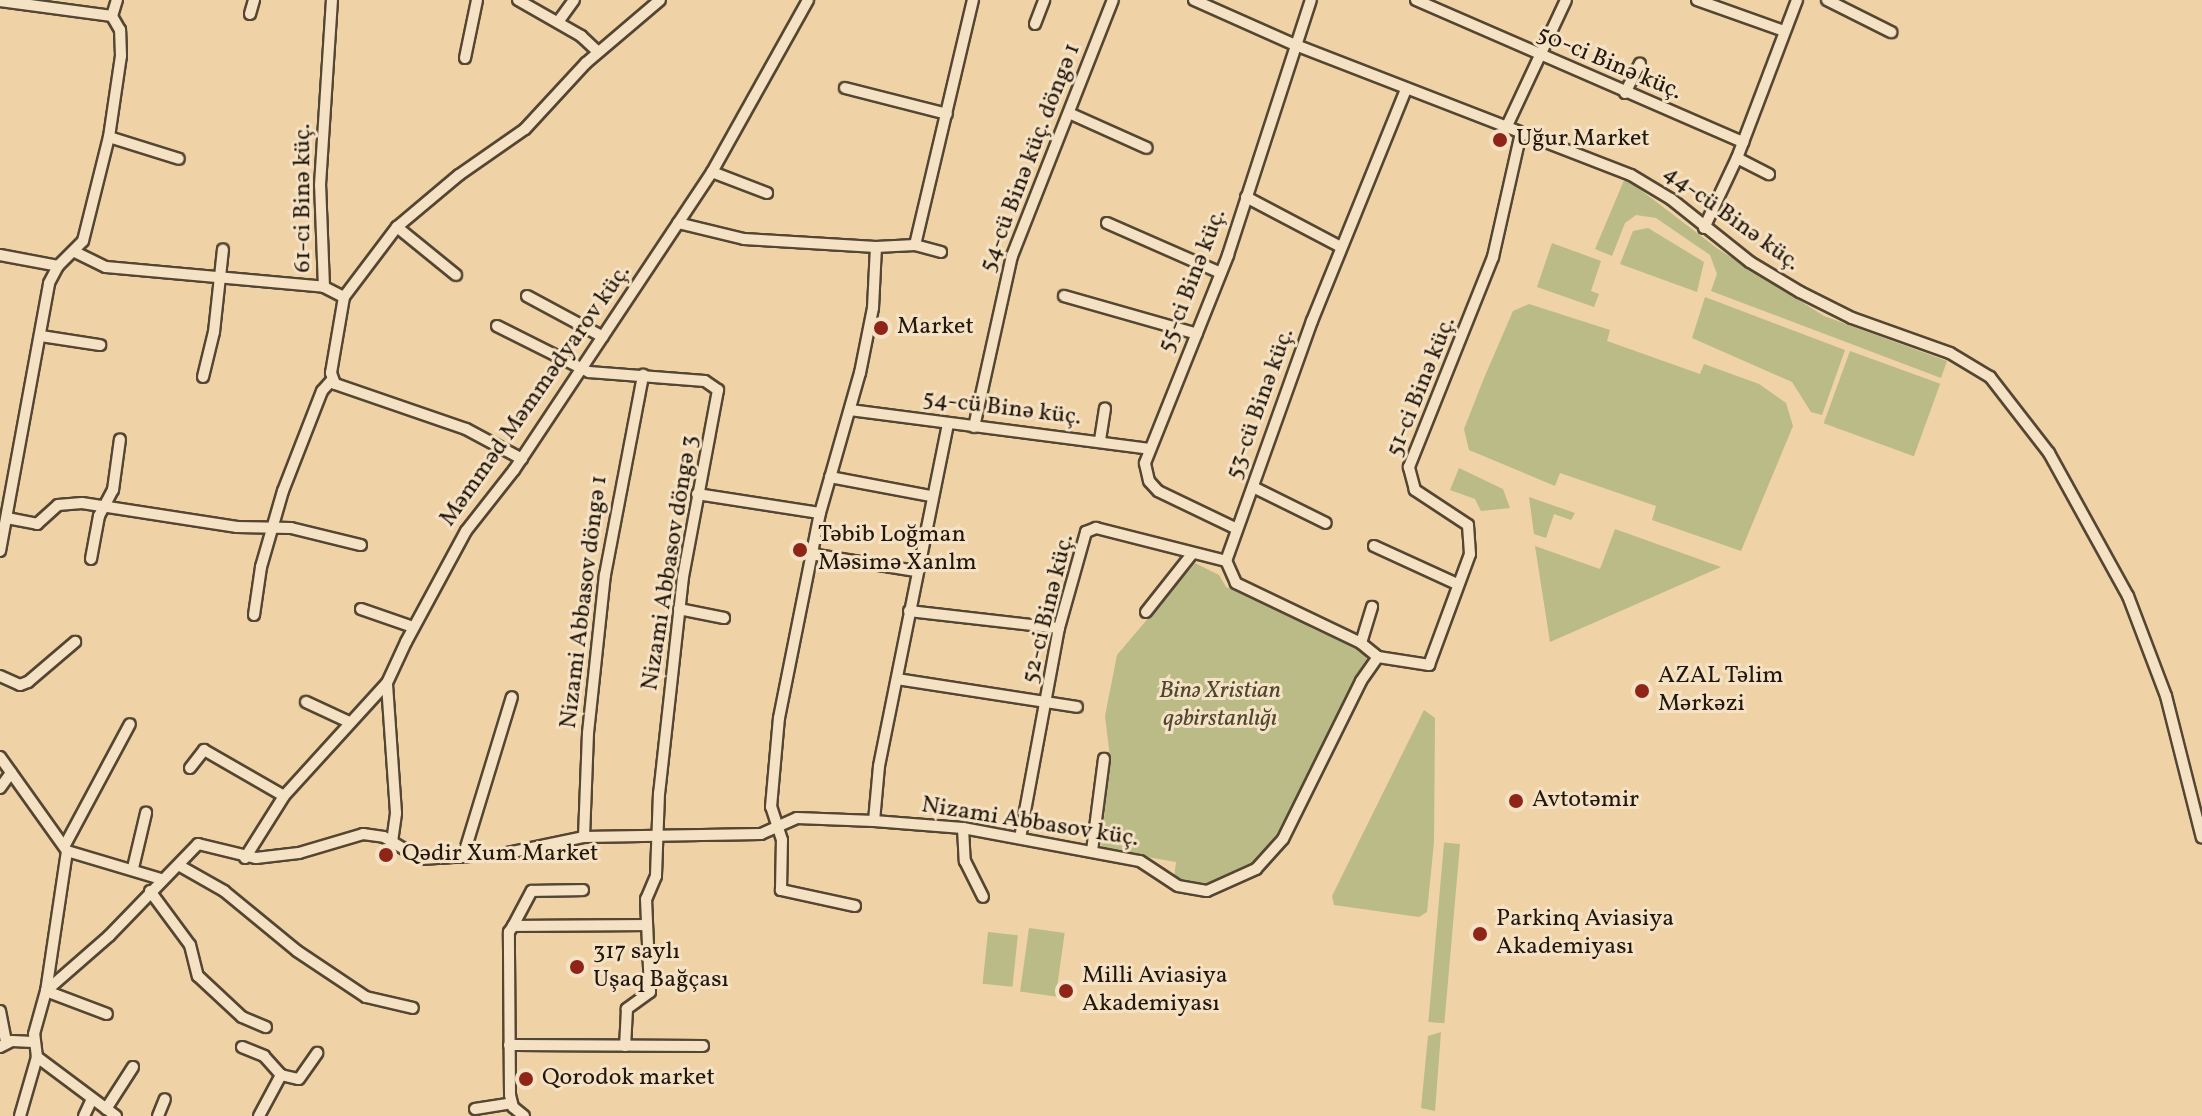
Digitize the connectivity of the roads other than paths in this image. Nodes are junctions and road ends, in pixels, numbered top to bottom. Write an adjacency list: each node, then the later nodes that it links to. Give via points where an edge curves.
1 (117, 0): 22 (street)
2 (254, 0): 21 (street)
3 (332, 0): 63 (street, 61-ci Binə küç., via 320,185)
4 (477, 0): 30 (street)
5 (518, 0): 23 (street)
6 (574, 0): 23 (street)
7 (660, 0): 28 (street)
8 (808, 0): 44 (street, Məmməd Məmmədyarov küç.)
9 (973, 0): 36 (street)
10 (1044, 0): 24 (street)
11 (1113, 0): 35 (street, 54-cü Binə küç. döngə 1)
12 (1194, 0): 27 (street, 44-cü Binə küç.)
13 (1311, 0): 27 (street, 55-ci Binə küç.)
14 (1416, 0): 29 (street, 50-ci Binə küç.)
15 (1566, 0): 29 (street)
16 (1697, 0): 25 (street)
17 (1797, 0): 25 (street)
18 (1827, 0): 26 (street)
19 (0, 1): 20 (street)
20 (26, 3): 22 (street)
21 (250, 14)
22 (112, 16): 39 (street, via 120,30 121,56)
23 (558, 22): 28 (street)
24 (1035, 24)
25 (1784, 31): 40 (street)
26 (1891, 32)
27 (1293, 44): 33 (street, 44-cü Binə küç.); 47 (street, 55-ci Binə küç.)
28 (598, 52): 50 (street, via 525,129)
29 (1538, 55): 34 (street, 50-ci Binə küç.); 37 (street)
30 (465, 58)
31 (1640, 64): 34 (street)
32 (845, 88): 36 (street)
33 (1406, 89): 37 (street, 44-cü Binə küç.); 54 (street, 53-cü Binə küç.)
34 (1625, 93): 40 (street, 50-ci Binə küç.)
35 (1069, 113): 41 (street); 79 (street, 54-cü Binə küç. döngə 1, via 1012,256)
36 (947, 114): 52 (street)
37 (1506, 128): 38 (street, 44-cü Binə küç.)
38 (1521, 133): 51 (street, 44-cü Binə küç., via 1644,181); 102 (street, 51-ci Binə küç., via 1493,257 1409,467 1415,490 1468,525 1470,554)
39 (109, 137): 43 (street); 56 (street, via 86,236)
40 (1743, 142): 42 (street)
41 (1147, 148)
42 (1737, 158): 45 (street); 51 (street)
43 (179, 159)
44 (712, 172): 46 (street); 48 (street, Məmməd Məmmədyarov küç.)
45 (1769, 174)
46 (767, 193)
47 (1246, 197): 54 (street); 60 (street, 55-ci Binə küç.)
48 (678, 223): 53 (street, via 744,239); 70 (street, Məmməd Məmmədyarov küç.)
49 (1107, 223): 60 (street)
50 (397, 227): 61 (street); 66 (street)
51 (1704, 228): 137 (street, 44-cü Binə küç., via 1819,303 1976,367 2009,396 2049,453 2128,596 2166,696)
52 (915, 245): 53 (street); 57 (street)
53 (876, 247): 77 (street, via 873,308)
54 (1341, 247): 85 (street, 53-cü Binə küç.)
55 (223, 249): 62 (street)
56 (75, 252): 59 (street); 62 (street, 61-ci Binə küç., via 106,267)
57 (941, 252)
58 (0, 255): 59 (street)
59 (58, 266): 69 (street, via 49,283)
60 (1221, 273): 68 (street, 55-ci Binə küç.)
61 (456, 275)
62 (218, 276): 63 (street, 61-ci Binə küç.); 74 (street, via 214,332)
63 (324, 287): 66 (street)
64 (527, 296): 70 (street)
65 (1064, 296): 68 (street)
66 (344, 297): 75 (street)
67 (497, 326): 72 (street, Nizami Abbasov döngə 3)
68 (1197, 334): 82 (street, 55-ci Binə küç.)
69 (41, 336): 71 (street); 90 (street)
70 (603, 337): 72 (street, Məmməd Məmmədyarov küç.)
71 (100, 345)
72 (582, 369): 73 (street, Nizami Abbasov döngə 3); 83 (street, Məmməd Məmmədyarov küç.)
73 (643, 375): 86 (street, Nizami Abbasov döngə 3, via 705,381 718,390); 135 (street, Nizami Abbasov döngə 1, via 605,575 588,733)
74 (203, 377)
75 (332, 380): 83 (street, via 351,393 466,429); 92 (street, via 294,459)
76 (1105, 408): 81 (street)
77 (850, 410): 78 (street, 54-cü Binə küç.); 84 (street)
78 (948, 423): 79 (street, 54-cü Binə küç.); 87 (street)
79 (974, 427): 81 (street, 54-cü Binə küç.)
80 (120, 439): 88 (street, via 113,490)
81 (1100, 440): 82 (street, 54-cü Binə küç.)
82 (1149, 449): 93 (street, via 1146,474 1158,491)
83 (522, 459): 110 (street, Məmməd Məmmədyarov küç., via 466,531)
84 (830, 477): 87 (street); 89 (street)
85 (1253, 487): 91 (street); 93 (street, 53-cü Binə küç.)
86 (697, 494): 89 (street); 105 (street, Nizami Abbasov döngə 3)
87 (931, 496): 101 (street)
88 (105, 507): 90 (street, via 58,505 37,524); 92 (street, via 222,526); 99 (street)
89 (820, 513): 97 (street)
90 (7, 518): 96 (street)
91 (1326, 523)
92 (273, 527): 94 (street); 108 (street)
93 (1235, 528): 100 (street, 53-cü Binə küç.)
94 (361, 545)
95 (1374, 546): 102 (street)
96 (0, 551)
97 (811, 554): 101 (street); 132 (street, via 779,718 771,807)
98 (1192, 554): 100 (street, 52-ci Binə küç.); 107 (street); 111 (street, 52-ci Binə küç., via 1091,528 1084,536)
99 (91, 559)
100 (1226, 561): 113 (street, via 1236,583)
101 (916, 571): 106 (street)
102 (1457, 584): 114 (street, 51-ci Binə küç., via 1429,665)
103 (1372, 607): 113 (street)
104 (361, 609): 110 (street)
105 (679, 609): 109 (street); 134 (street, Nizami Abbasov döngə 3)
106 (909, 611): 111 (street); 116 (street)
107 (1146, 612)
108 (254, 615)
109 (724, 618)
110 (413, 627): 117 (street, Məmməd Məmmədyarov küç.)
111 (1059, 628): 119 (street, 52-ci Binə küç.)
112 (75, 642): 115 (street, via 28,682 20,685)
113 (1361, 643): 114 (street)
114 (1378, 657): 140 (street, Nizami Abbasov küç., via 1283,839 1244,877 1207,891 1188,890 1147,863)
115 (0, 676)
116 (897, 679): 119 (street); 131 (street)
117 (387, 683): 122 (street); 138 (street, Məmməd Məmmədyarov küç., via 396,813)
118 (512, 697): 141 (street)
119 (1046, 701): 121 (street); 136 (street, 52-ci Binə küç.)
120 (306, 702): 122 (street)
121 (1077, 707)
122 (349, 722): 129 (street)
123 (130, 724): 139 (street)
124 (0, 757): 127 (street)
125 (1104, 759): 140 (street)
126 (190, 768): 129 (street, via 204,750)
127 (11, 773): 128 (street); 139 (street)
128 (0, 788)
129 (284, 796): 142 (street)
130 (146, 813): 144 (street)
131 (874, 821): 132 (street, Nizami Abbasov küç., via 797,818); 133 (street, Nizami Abbasov küç.)
132 (776, 826): 134 (street, Nizami Abbasov küç., via 761,834); 149 (street, via 782,840 781,890)
133 (963, 828): 136 (street, Nizami Abbasov küç.); 148 (street, via 965,861)
134 (658, 836): 135 (street, Nizami Abbasov küç.); 150 (street, Nizami Abbasov döngə 3, via 656,876 646,899)
135 (584, 837): 141 (street, Nizami Abbasov küç.)
136 (1020, 838): 140 (street, Nizami Abbasov küç.)
137 (2202, 838)
138 (392, 842): 141 (street, Nizami Abbasov küç., via 421,859); 142 (street, Nizami Abbasov küç., via 363,834 299,853)
139 (66, 848): 144 (street); 152 (street)
140 (1092, 851)
141 (463, 857)
142 (245, 858): 143 (street, Nizami Abbasov küç., via 198,844)
143 (180, 866): 145 (street, Nizami Abbasov küç.); 153 (street, via 224,891 297,951 366,997)
144 (133, 868): 145 (street)
145 (161, 879): 147 (street, Nizami Abbasov küç.)
146 (583, 890): 151 (street, via 532,891)
147 (150, 891): 152 (street, Nizami Abbasov küç.); 156 (street, via 190,945 198,976 242,1017)
148 (983, 897)
149 (855, 906)
150 (647, 925): 151 (street); 160 (street, Nizami Abbasov döngə 3, via 650,992 627,1009)
151 (513, 926): 159 (street, via 506,939)
152 (46, 991): 155 (street); 157 (street)
153 (413, 1008)
154 (0, 1011): 158 (street)
155 (107, 1014)
156 (266, 1027)
157 (33, 1042): 158 (street); 164 (street)
158 (3, 1045)
159 (509, 1045): 160 (street); 169 (street)
160 (625, 1046): 161 (street)
161 (703, 1046)
162 (242, 1047): 166 (street, via 264,1056)
163 (317, 1053): 166 (street, via 305,1076)
164 (37, 1057): 167 (street); 172 (street)
165 (133, 1067): 170 (street)
166 (281, 1075): 176 (street)
167 (92, 1099): 170 (street); 173 (street)
168 (165, 1099): 175 (street)
169 (511, 1103): 171 (street); 177 (street)
170 (106, 1109): 174 (street)
171 (475, 1109)
172 (20, 1116)
173 (84, 1116)
174 (116, 1116)
175 (158, 1116)
176 (259, 1116)
177 (524, 1116)

